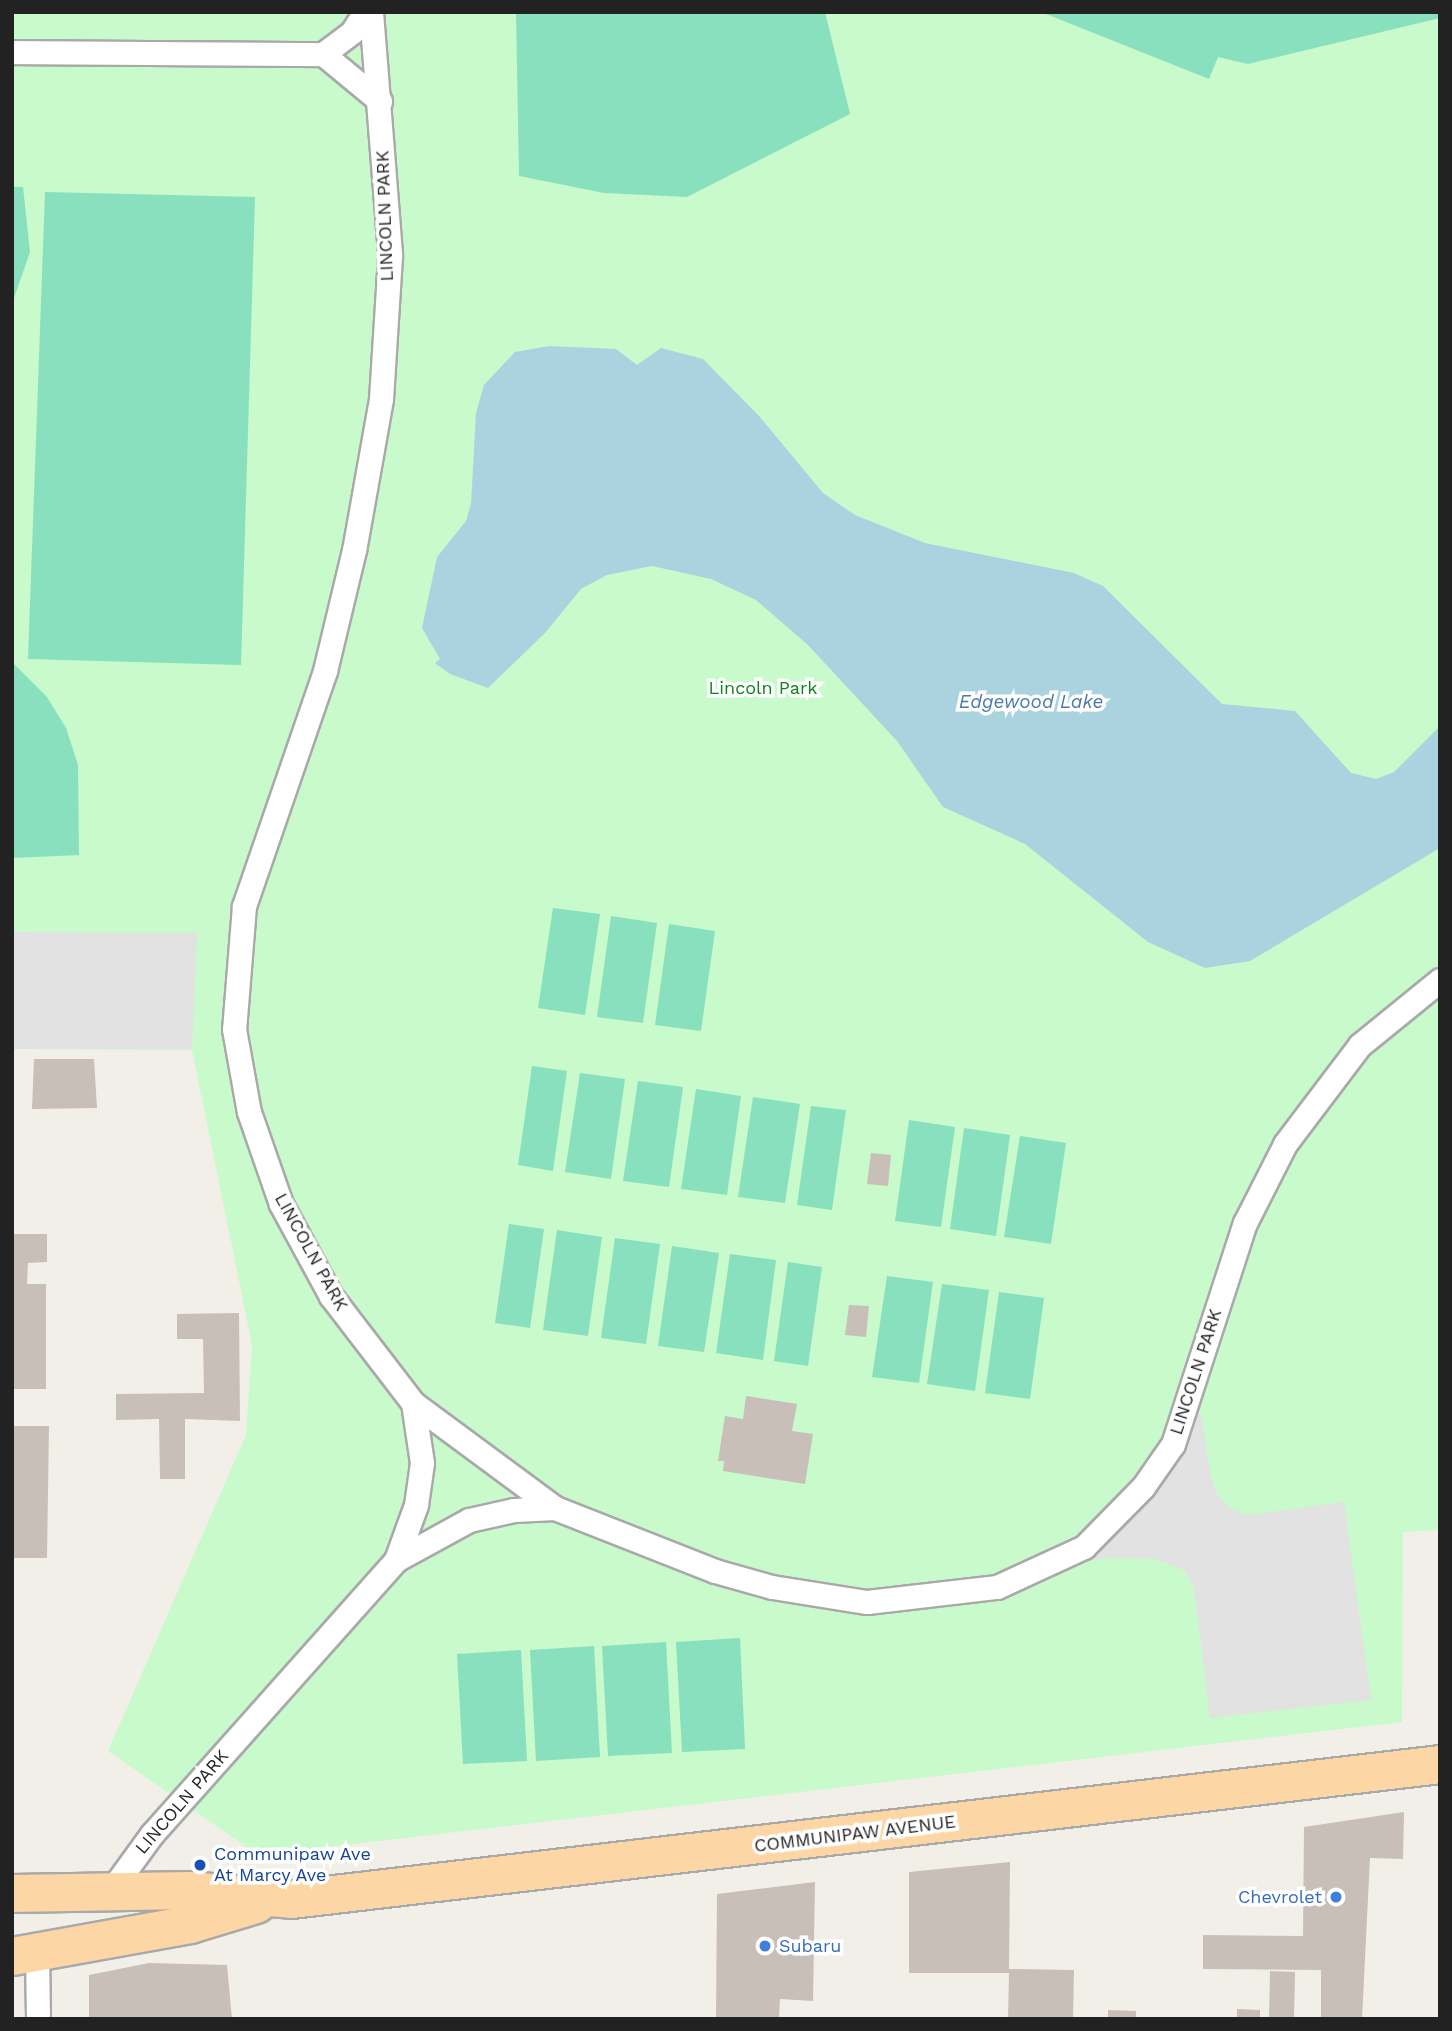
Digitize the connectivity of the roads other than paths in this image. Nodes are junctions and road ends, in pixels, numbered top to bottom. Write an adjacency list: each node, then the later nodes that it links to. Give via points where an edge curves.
1 (365, 12): 4 (street, via 352,32)
2 (371, 12): 5 (street, LINCOLN PARK)
3 (12, 52): 4 (street)
4 (323, 54): 5 (street)
5 (380, 102): 7 (street, LINCOLN PARK, via 390,256 381,399 354,550 324,671 244,906 234,1030 249,1112 281,1204 331,1296)
6 (1440, 980): 8 (street, LINCOLN PARK, via 1360,1045 1286,1144 1245,1223 1173,1444 1143,1487 1084,1547 997,1587 867,1602 772,1587 715,1571)
7 (413, 1403): 8 (street, LINCOLN PARK); 9 (street, LINCOLN PARK, via 422,1463 416,1505)
8 (555, 1508): 9 (street, LINCOLN PARK, via 514,1510 469,1520)
9 (396, 1560): 11 (street, LINCOLN PARK, via 152,1834)
10 (1440, 1763): 13 (main road, COMMUNIPAW AVENUE)
11 (112, 1889): 12 (main road, COMMUNIPAW AVENUE); 13 (main road, COMMUNIPAW AVENUE, via 189,1890)
12 (12, 1893)
13 (270, 1900): 14 (main road, COMMUNIPAW AVENUE, via 190,1924)
14 (24, 1955): 15 (street)
15 (38, 2019)

